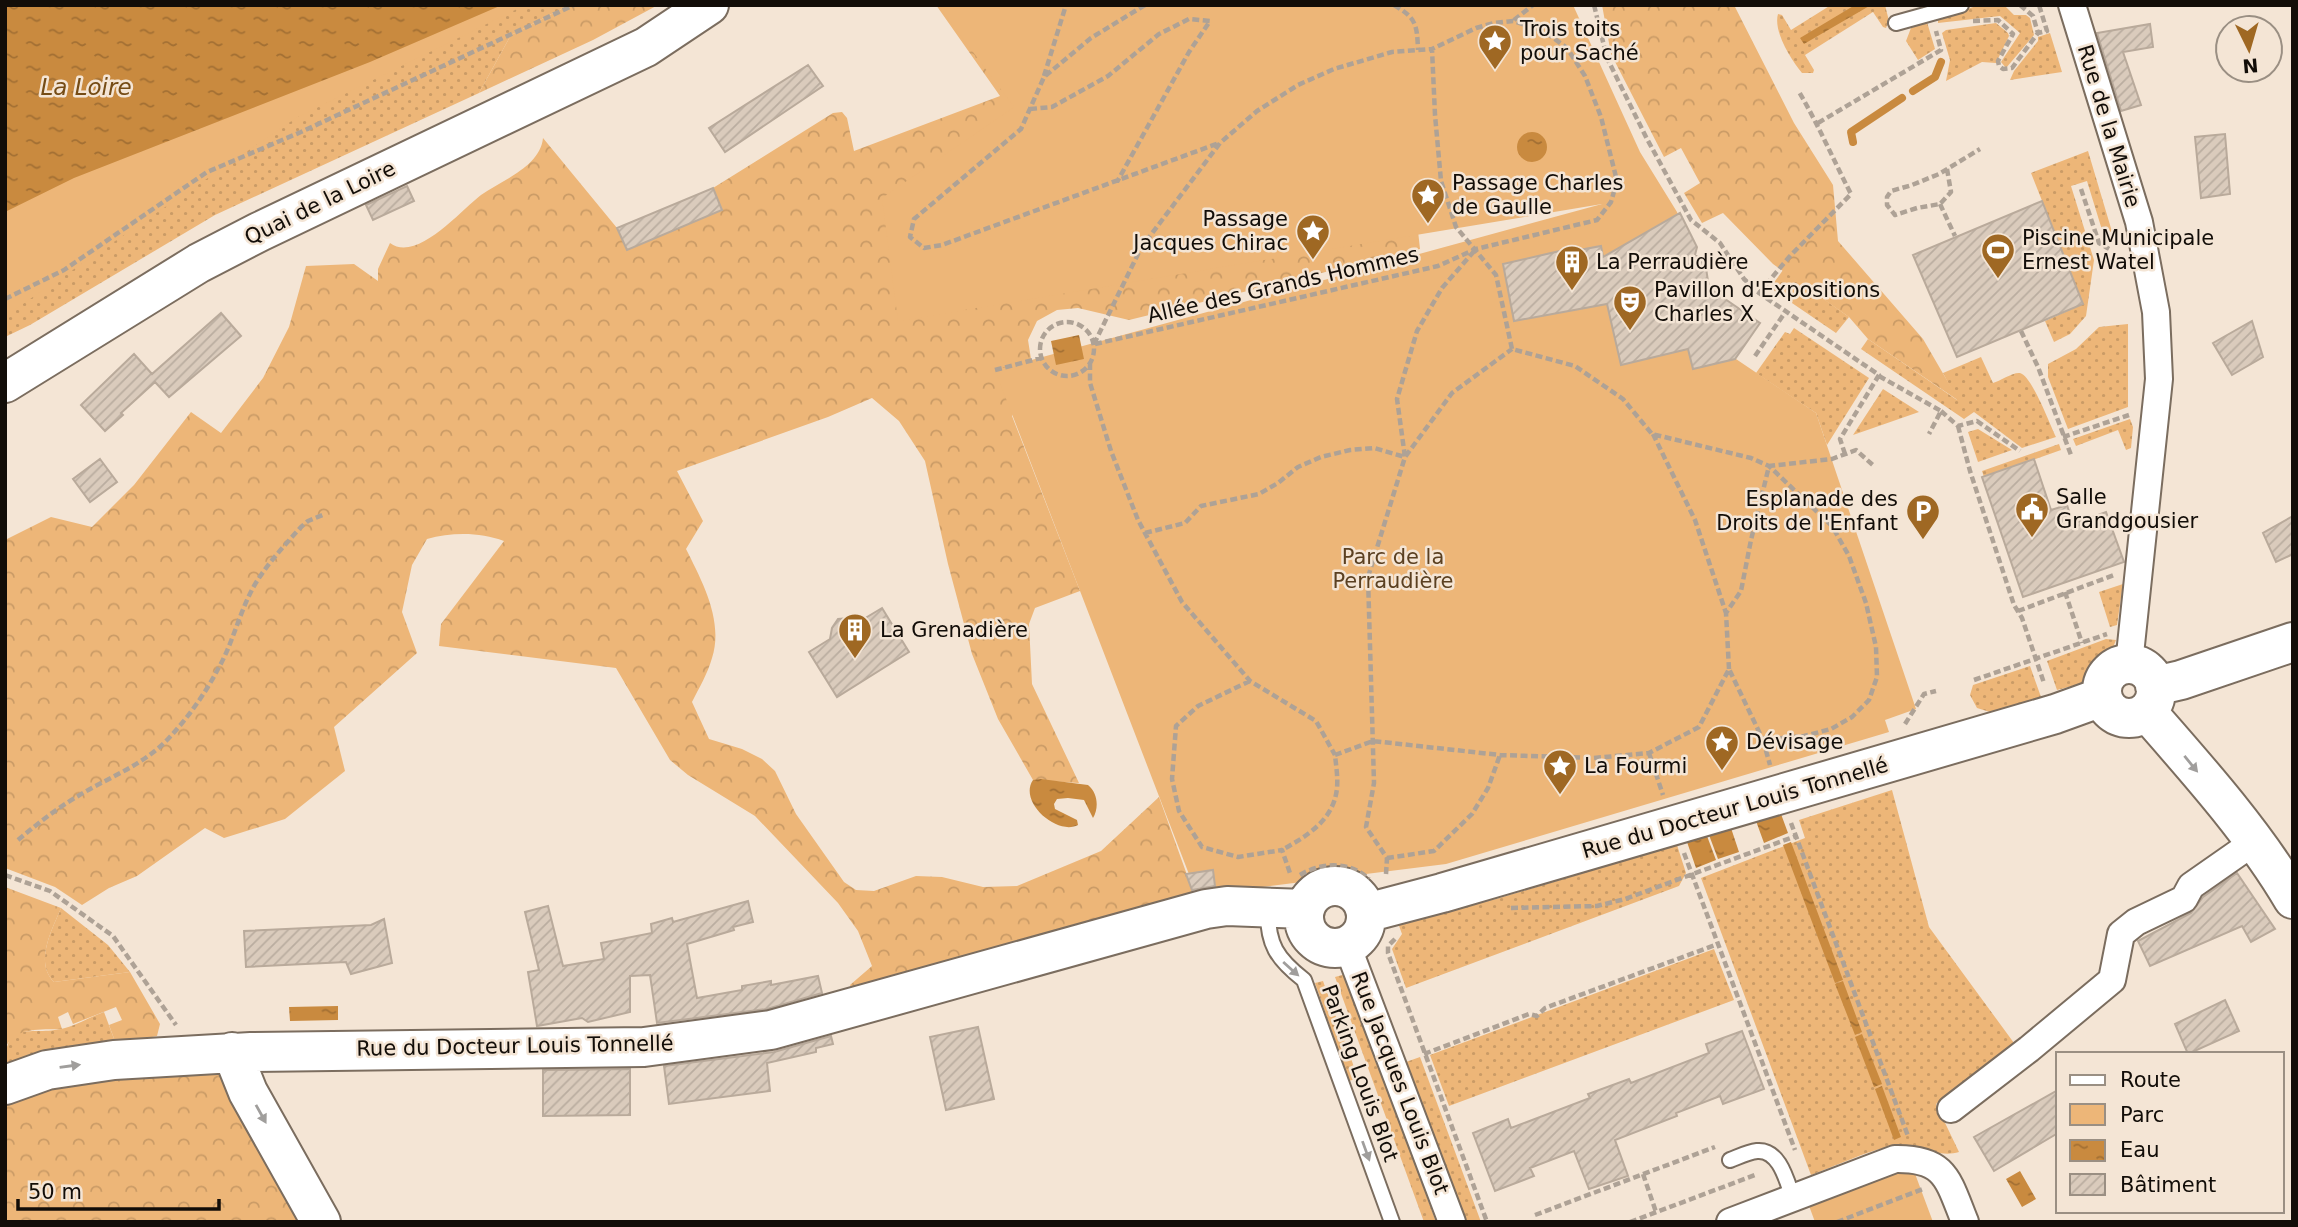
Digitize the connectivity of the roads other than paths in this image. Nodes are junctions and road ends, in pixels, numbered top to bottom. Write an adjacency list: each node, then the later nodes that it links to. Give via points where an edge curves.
1 (709, 5): 5 (street, Quai de la Loire, via 646,47 199,264)
2 (1961, 5): 4 (lane)
3 (2072, 5): 7 (street, Rue de la Mairie, via 2139,222 2156,312 2159,379)
4 (1896, 23)
5 (5, 383)
6 (2293, 642): 7 (street, via 2181,680)
7 (2137, 673): 8 (street, one-way to 8); 10 (street, Rue du Docteur Louis Tonnellé, via 2137,717 2115,715 2102,697 1442,893)
8 (2255, 842): 9 (street); 14 (street, via 2191,886 2184,899 2121,934 2112,979)
9 (2293, 899)
10 (1369, 905): 11 (street, via 1340,886 1321,889); 11 (street, via 1336,948 1315,941); 19 (street, Rue Jacques Louis Blot)
11 (1287, 908): 12 (street, Rue du Docteur Louis Tonnellé, via 1206,909 771,1030 645,1047); 18 (lane, Parking Louis Blot, one-way to 18, via 1268,926 1272,945 1283,964 1304,980)
12 (232, 1052): 13 (street, Rue du Docteur Louis Tonnellé, one-way to 12, via 47,1070 101,1062); 17 (street, one-way to 17, via 248,1092)
13 (5, 1085)
14 (1951, 1109)
15 (1730, 1160): 16 (lane, via 1759,1151 1770,1154)
16 (1802, 1195): 20 (street); 21 (street, via 1895,1159 1916,1158 1934,1165 1948,1181)
17 (321, 1222)
18 (1392, 1222)
19 (1452, 1222)
20 (1730, 1222)
21 (1965, 1222)

